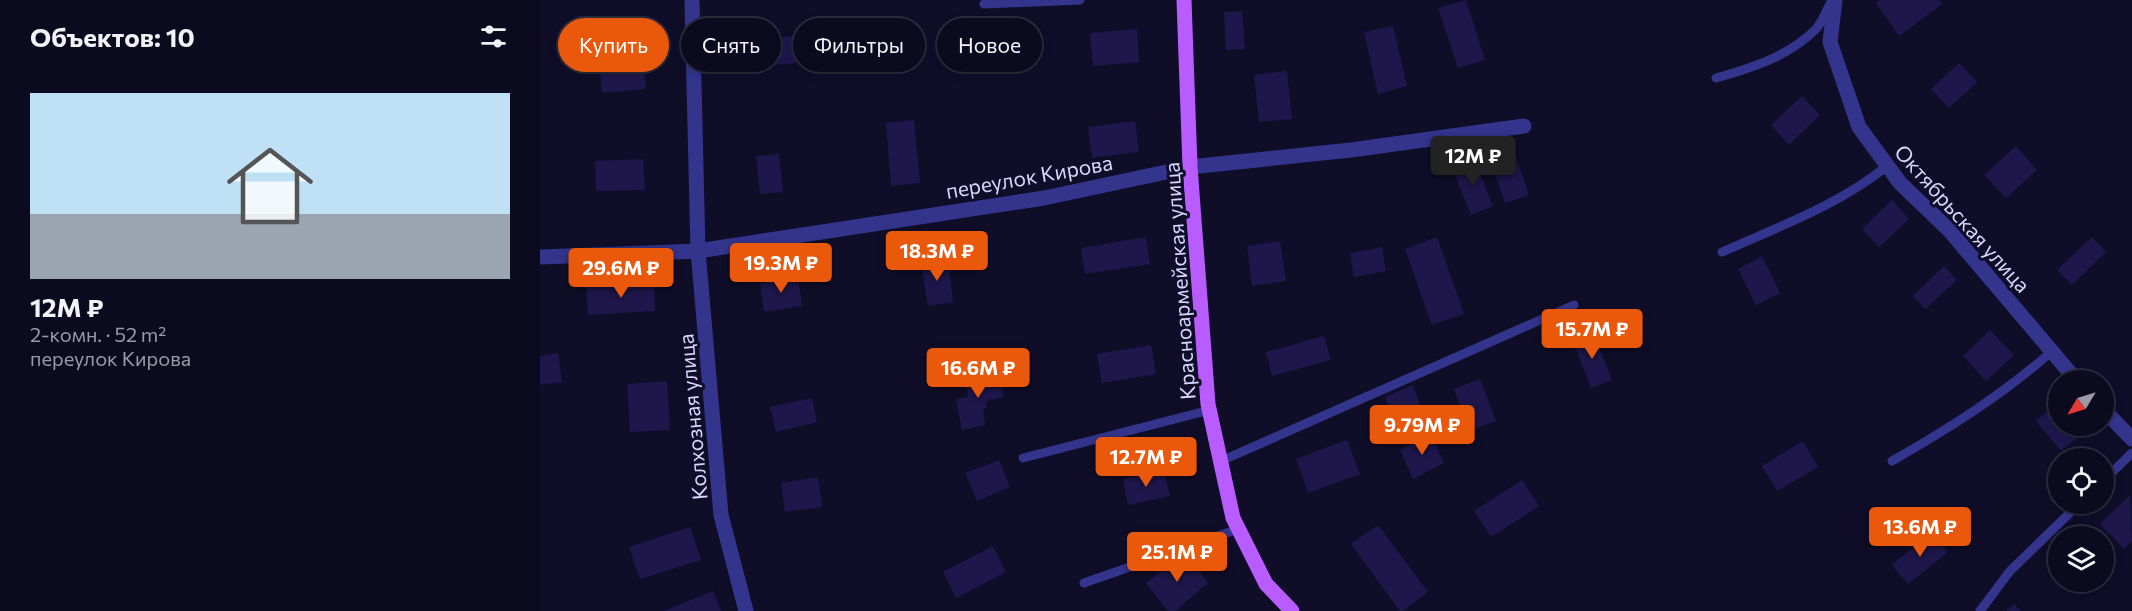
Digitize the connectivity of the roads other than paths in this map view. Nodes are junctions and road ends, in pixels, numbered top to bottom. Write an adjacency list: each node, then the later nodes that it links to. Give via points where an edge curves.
1 (692, 0): 10 (street, Колхозная улица)
2 (1080, 0): 5 (lane)
3 (1184, 0): 9 (main road, Красноармейская улица)
4 (1834, 0): 6 (lane, via 1816,29 1780,54 1763,65); 8 (street, Октябрьская улица, via 1830,42 1859,127)
5 (984, 4)
6 (1716, 78)
7 (1524, 126): 9 (street, переулок Кирова)
8 (1887, 166): 11 (lane, via 1842,197); 14 (street, Октябрьская улица, via 1949,230)
9 (1190, 167): 10 (street, переулок Кирова, via 1044,198); 16 (main road, Красноармейская улица)
10 (698, 251): 12 (street, переулок Кирова); 27 (street, Колхозная улица, via 722,515)
11 (1722, 252)
12 (540, 257)
13 (1574, 305): 21 (lane)
14 (2052, 351): 15 (street, Октябрьская улица); 22 (lane, via 1940,433)
15 (2068, 370)
16 (1210, 410): 20 (lane); 21 (main road, Красноармейская улица)
17 (2114, 420): 18 (street)
18 (2132, 439)
19 (2132, 453): 23 (lane)
20 (1023, 458)
21 (1221, 460): 25 (main road, Красноармейская улица)
22 (1892, 461)
23 (2114, 470)
24 (2069, 514): 29 (lane, via 2010,571)
25 (1238, 529): 26 (lane); 28 (main road, Красноармейская улица, via 1266,584)
26 (1084, 584)
27 (746, 611)
28 (1292, 611)
29 (1980, 611)

